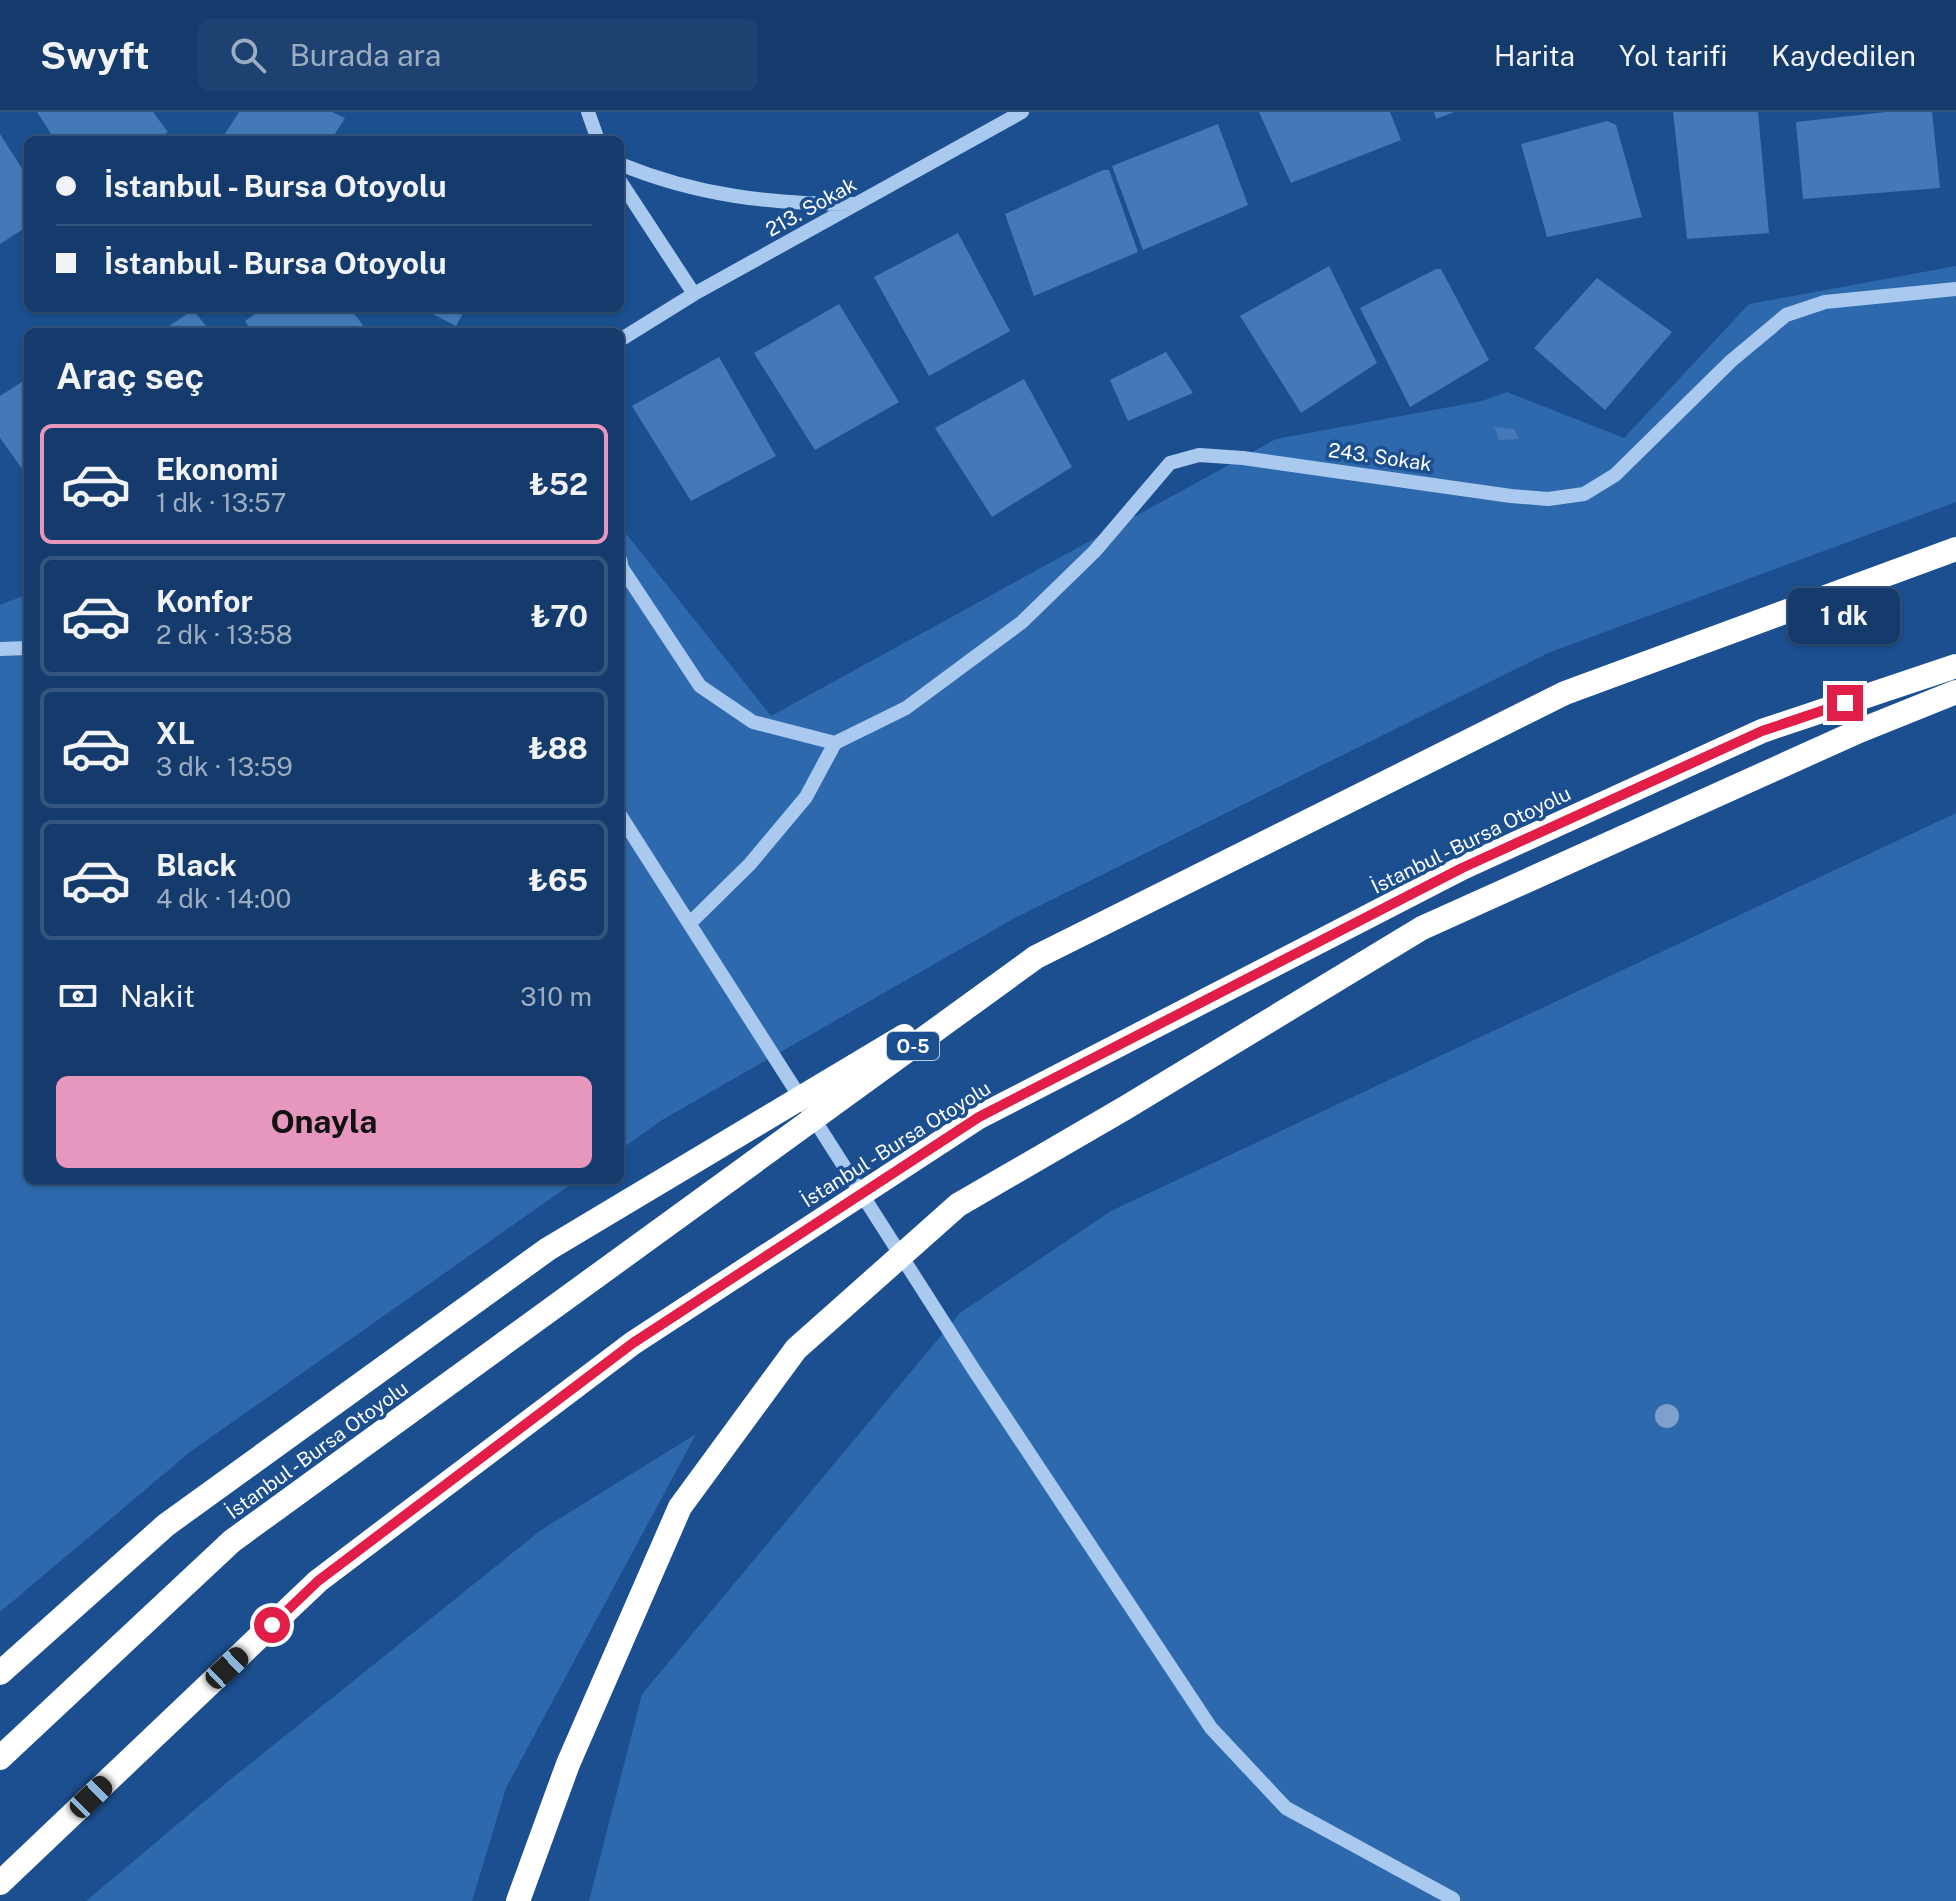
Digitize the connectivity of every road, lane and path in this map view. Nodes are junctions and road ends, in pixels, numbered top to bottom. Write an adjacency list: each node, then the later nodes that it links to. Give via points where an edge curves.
1 (588, 112): 3 (street)
2 (1022, 112): 6 (street, 213. Sokak)
3 (597, 136)
4 (624, 166): 6 (street, via 663,182 722,195 794,204)
5 (624, 187): 8 (street)
6 (858, 204): 8 (street, 213. Sokak)
7 (1956, 289): 16 (street, 243. Sokak, via 1825,302 1786,315 1615,475 1584,494 1548,499 1511,496 1228,457 1199,455 1170,463 1095,551 1022,622 906,708)
8 (694, 294): 9 (street, 213. Sokak)
9 (624, 338)
10 (1956, 549): 19 (highway, İstanbul - Bursa Otoyolu / O-5, via 1565,693)
11 (624, 571): 16 (street, via 700,686 753,722)
12 (24, 648): 13 (street)
13 (0, 649)
14 (1956, 666): 22 (highway, İstanbul - Bursa Otoyolu, via 1762,731 1476,861 979,1117 633,1343 318,1581)
15 (1956, 692): 24 (highway, via 1422,928 958,1205 796,1349 680,1507 568,1764)
16 (835, 743): 18 (street, via 806,797 750,864)
17 (624, 821): 18 (street)
18 (690, 923): 23 (street, via 974,1370 1211,1728 1286,1808)
19 (1036, 957): 20 (highway, via 548,1249 166,1525); 21 (highway, İstanbul - Bursa Otoyolu / O-5, via 232,1541)
20 (0, 1673)
21 (0, 1758)
22 (0, 1883)
23 (1453, 1899)
24 (518, 1901)

